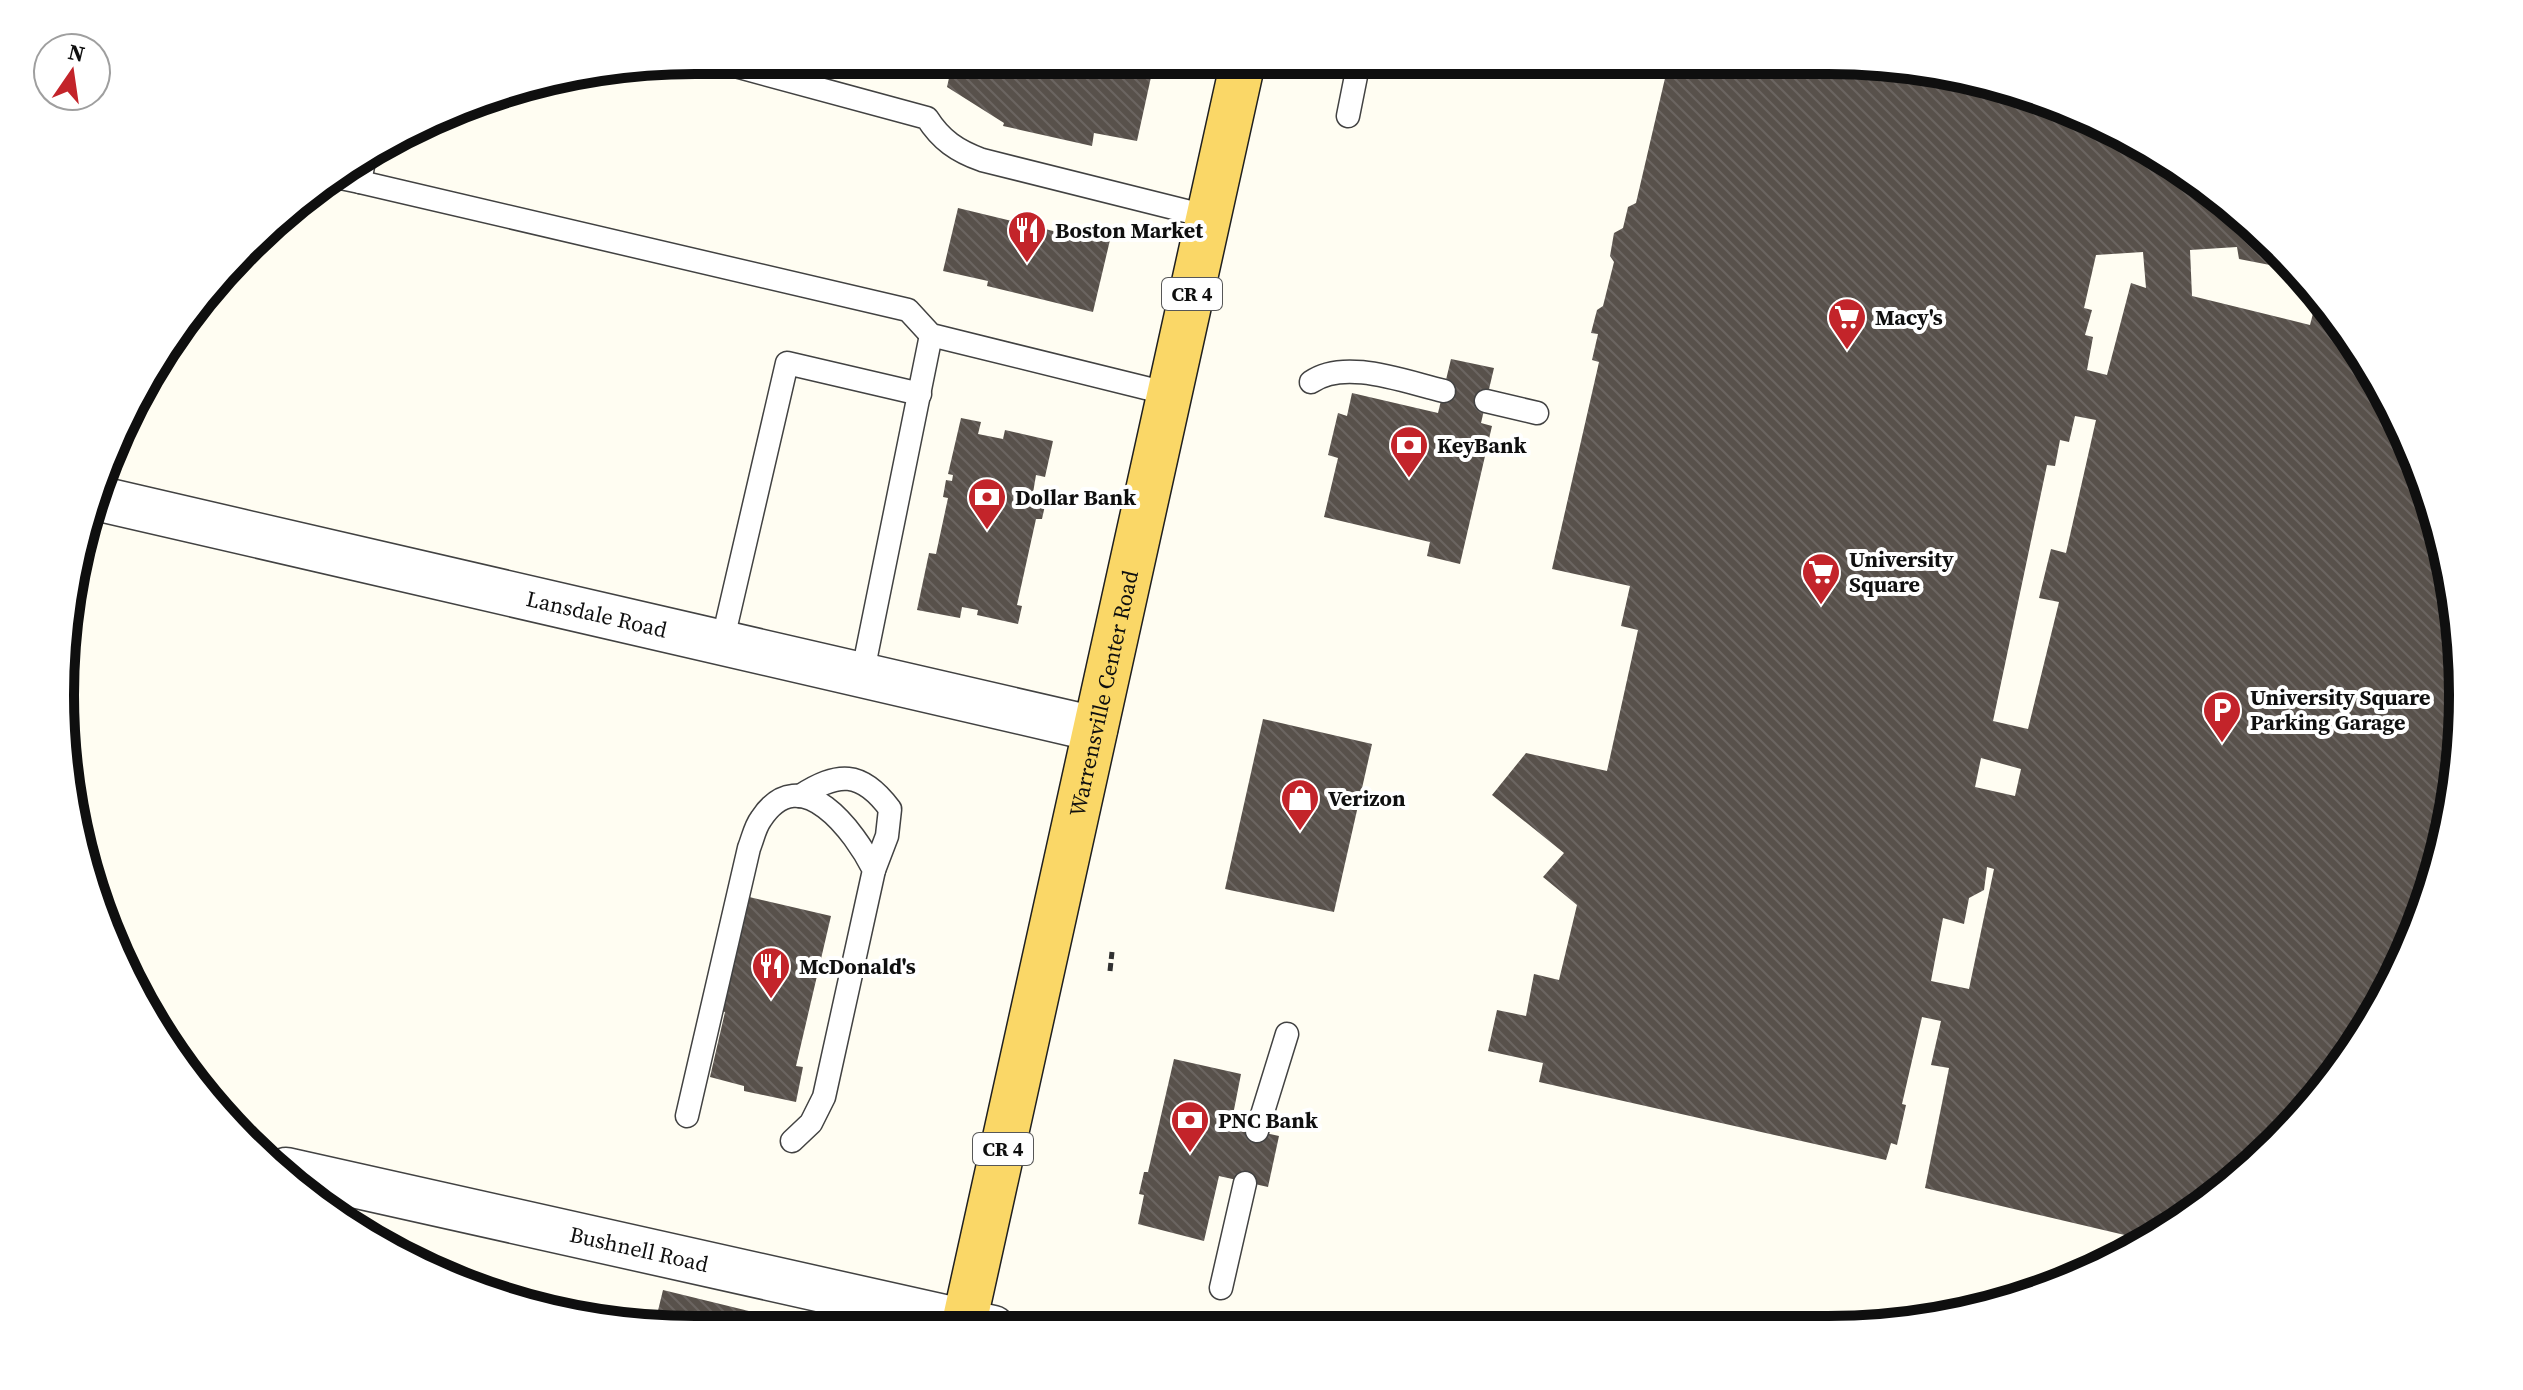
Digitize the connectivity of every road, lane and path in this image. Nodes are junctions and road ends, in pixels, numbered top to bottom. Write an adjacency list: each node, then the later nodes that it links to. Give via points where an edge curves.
1 (767, 74): 6 (lane, via 927,118 942,139 982,160)
2 (1240, 74): 6 (main road, Warrensville Center Road / CR 4)
3 (1356, 74): 4 (lane)
4 (1348, 116)
5 (362, 172): 7 (lane, via 908,310)
6 (1210, 217): 11 (main road, Warrensville Center Road / CR 4)
7 (931, 335): 10 (lane); 11 (lane)
8 (1311, 382): 9 (lane, via 1324,373 1351,370)
9 (1444, 391)
10 (920, 394): 15 (lane, via 787,363); 16 (lane)
11 (1170, 394): 17 (main road, Warrensville Center Road / CR 4)
12 (1486, 401): 13 (lane)
13 (1537, 413)
14 (105, 500): 15 (street, Lansdale Road)
15 (722, 643): 16 (street, Lansdale Road)
16 (862, 676): 17 (street, Lansdale Road)
17 (1095, 729): 30 (main road, Warrensville Center Road / CR 4)
18 (800, 796): 19 (lane, via 827,806); 19 (lane, via 843,777 877,791 890,809); 23 (lane, via 779,800 768,809 749,848)
19 (874, 870): 25 (lane, via 824,1097 811,1123)
20 (1112, 952): 21 (path)
21 (1110, 971)
22 (1287, 1034): 24 (lane)
23 (687, 1116)
24 (1257, 1131)
25 (792, 1141)
26 (299, 1173): 29 (street, Bushnell Road)
27 (1245, 1183): 28 (lane)
28 (1221, 1288)
29 (933, 1316)
30 (975, 1316)

